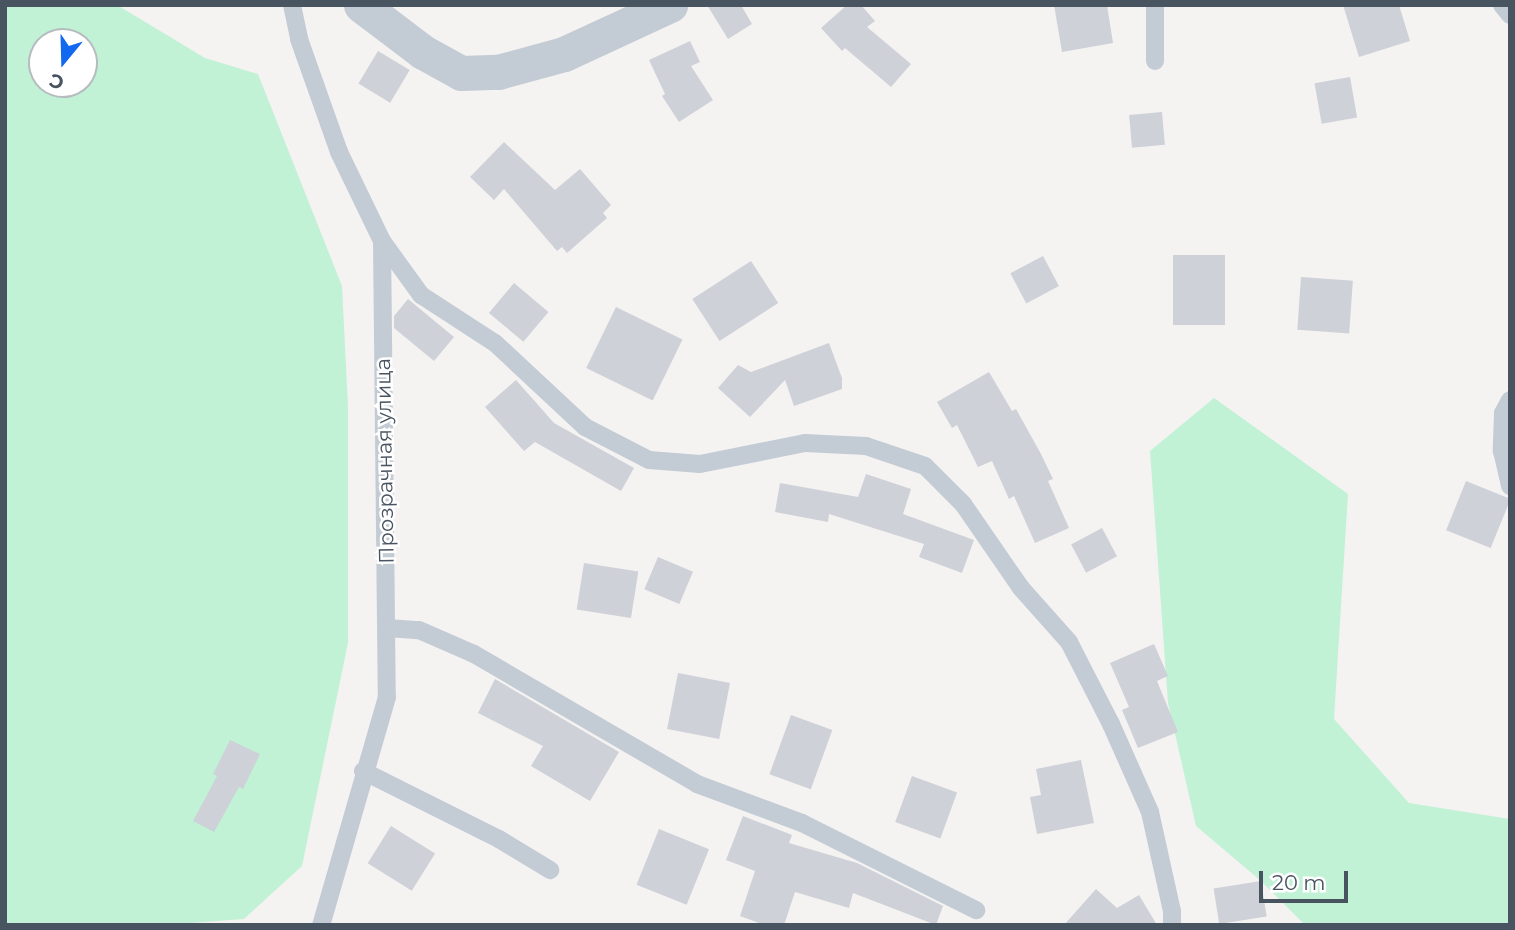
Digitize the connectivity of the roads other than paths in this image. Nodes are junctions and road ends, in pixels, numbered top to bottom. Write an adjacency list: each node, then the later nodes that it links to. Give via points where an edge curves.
1 (292, 5): 8 (lane, Прозрачная улица, via 299,39 339,152)
2 (361, 5): 3 (street, via 423,52 461,73 498,72 564,54)
3 (670, 5)
4 (1156, 5): 7 (lane)
5 (1502, 5): 6 (lane)
6 (1510, 15)
7 (1155, 61)
8 (382, 241): 11 (lane, Прозрачная улица); 16 (lane, via 421,295 495,343 585,427 649,460 700,464 805,443 866,446 925,466 963,504 1020,587 1069,642 1150,812)
9 (1510, 400): 10 (lane, via 1503,413 1502,451)
10 (1510, 486)
11 (387, 628): 12 (lane, Прозрачная улица, via 387,696); 14 (lane, via 419,630 474,654 697,784 802,823)
12 (363, 771): 13 (lane, via 499,839); 15 (lane, Прозрачная улица)
13 (550, 870)
14 (976, 910)
15 (321, 925)
16 (1172, 925)

